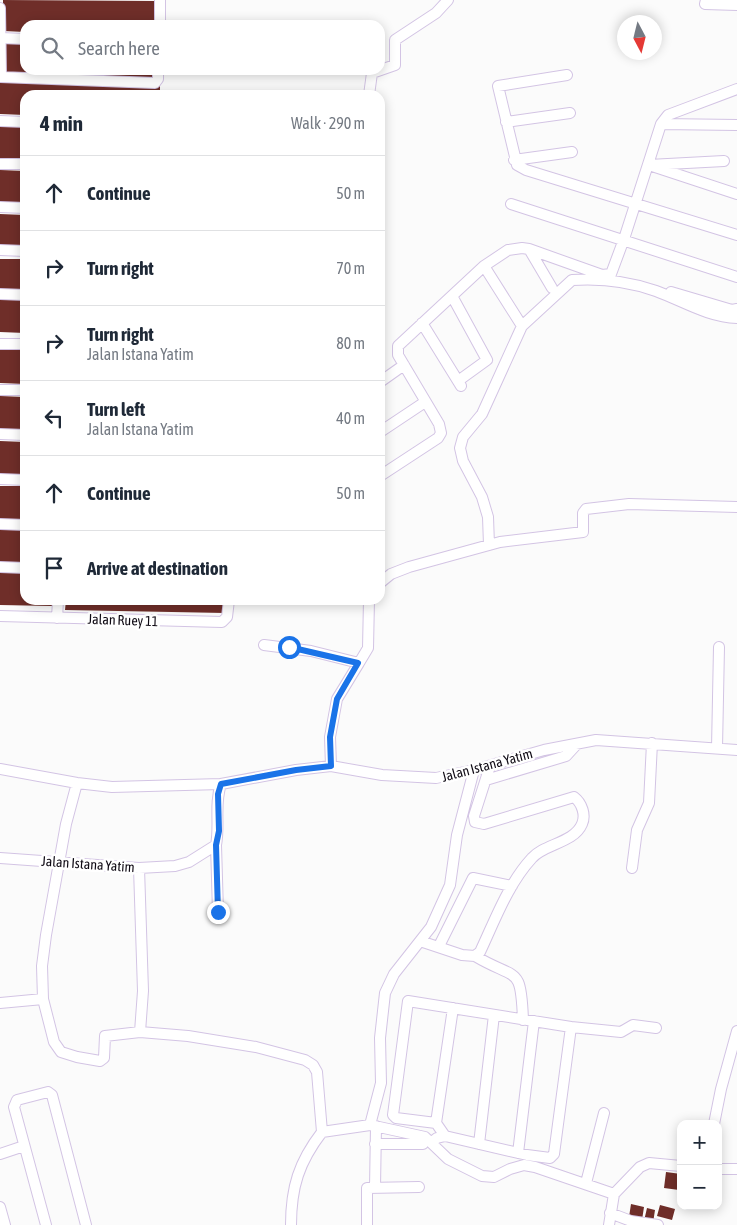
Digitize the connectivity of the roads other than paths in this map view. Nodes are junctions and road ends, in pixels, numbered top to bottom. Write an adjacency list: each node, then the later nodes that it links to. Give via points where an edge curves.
1 (160, 0): 6 (street)
2 (448, 0): 9 (street, via 436,13 395,40 395,65)
3 (706, 0): 4 (street, via 706,4)
4 (737, 5)
5 (0, 8): 7 (street)
6 (160, 20)
7 (0, 38): 8 (street); 13 (street)
8 (20, 39)
9 (385, 68)
10 (158, 75): 13 (street, via 155,83)
11 (372, 75): 14 (street)
12 (567, 75): 19 (street, via 499,84 497,88)
13 (0, 77)
14 (370, 90)
15 (737, 90): 20 (street, via 668,116)
16 (570, 113): 19 (street)
17 (0, 121): 18 (street)
18 (20, 122)
19 (506, 122): 23 (street)
20 (661, 124): 21 (street); 27 (street)
21 (737, 125)
22 (572, 152): 23 (street)
23 (514, 160): 29 (street, via 520,168)
24 (724, 161): 27 (street)
25 (0, 164): 26 (street)
26 (20, 164)
27 (649, 165): 28 (street); 29 (street)
28 (737, 194)
29 (635, 203): 33 (street); 34 (street)
30 (511, 204): 34 (street)
31 (0, 208): 32 (street)
32 (20, 208)
33 (737, 235)
34 (624, 239): 39 (street); 40 (street)
35 (529, 249): 38 (street, via 508,250); 39 (street, via 602,275); 41 (street)
36 (0, 250): 37 (street)
37 (20, 251)
38 (484, 266): 44 (street); 48 (street)
39 (611, 274): 45 (street)
40 (737, 277)
41 (552, 288)
42 (0, 294): 43 (street)
43 (20, 295)
44 (452, 296): 47 (street); 47 (street, via 487,360 460,383)
45 (737, 309)
46 (737, 318): 48 (street, via 710,314 655,291 616,280 594,279 572,280)
47 (422, 323): 51 (street, via 396,350)
48 (521, 324): 65 (street, via 482,414 462,437 460,448 488,517)
49 (0, 344): 50 (street)
50 (20, 344)
51 (404, 365): 52 (street); 55 (street)
52 (385, 378)
53 (0, 390): 54 (street)
54 (20, 390)
55 (425, 402): 56 (street); 59 (street, via 441,433)
56 (385, 429)
57 (0, 434): 58 (street)
58 (20, 435)
59 (385, 473)
60 (0, 479): 61 (street)
61 (20, 480)
62 (737, 507): 65 (street, via 629,504 586,509 583,532)
63 (0, 524): 64 (street)
64 (20, 524)
65 (489, 545): 68 (street, via 409,567)
66 (0, 567): 67 (street)
67 (20, 568)
68 (385, 579)
69 (58, 605): 73 (street)
70 (228, 605): 73 (street, Jalan Ruey 11, via 227,617 222,622)
71 (369, 605): 76 (street, via 368,648)
72 (0, 616): 73 (street, Jalan Ruey 11)
73 (57, 618)
74 (264, 645): 76 (street, via 311,651)
75 (719, 647): 79 (street)
76 (358, 663): 81 (street, via 337,699 330,737)
77 (652, 743): 78 (street, Jalan Istana Yatim, via 596,740); 79 (street, Jalan Istana Yatim); 92 (street, via 649,803 637,830)
78 (577, 744): 82 (street, Jalan Istana Yatim); 85 (street, via 566,756)
79 (718, 748): 80 (street, Jalan Istana Yatim)
80 (737, 750)
81 (331, 766): 84 (street, Jalan Istana Yatim, via 416,778 436,778); 87 (street, Jalan Istana Yatim)
82 (490, 766): 84 (street, Jalan Istana Yatim); 85 (street)
83 (0, 769): 86 (street, Jalan Istana Yatim)
84 (474, 770): 95 (street, via 457,835 450,885 431,927)
85 (486, 780): 93 (street, via 474,816 478,824 574,798 580,802 583,811 582,824 574,834 534,856)
86 (77, 783): 87 (street, Jalan Istana Yatim, via 112,787); 90 (street)
87 (221, 784): 88 (street)
88 (216, 845): 91 (street, Jalan Istana Yatim, via 182,864); 94 (street)
89 (0, 858): 90 (street, Jalan Istana Yatim)
90 (59, 862): 91 (street, Jalan Istana Yatim); 98 (street, via 42,966)
91 (139, 868): 107 (street)
92 (632, 868)
93 (512, 886): 96 (street, via 473,878); 97 (street, via 480,952)
94 (218, 912)
95 (420, 941): 96 (street); 111 (street, via 394,974 385,993 381,1083)
96 (438, 946): 97 (street)
97 (475, 956): 102 (street, via 513,973 518,979 522,990)
98 (43, 999): 99 (street); 107 (street, via 54,1042 61,1052 102,1060 105,1036)
99 (0, 1003)
100 (453, 1008): 101 (street); 110 (street); 110 (street, via 410,1000 406,1003 393,1115)
101 (494, 1015): 102 (street); 116 (street)
102 (523, 1020): 103 (street)
103 (534, 1021): 104 (street); 118 (street)
104 (571, 1028): 105 (street, via 621,1032 633,1025); 118 (street, via 556,1150 550,1158)
105 (656, 1028)
106 (737, 1031): 109 (street)
107 (140, 1032): 112 (street, via 256,1047 310,1062 317,1072)
108 (604, 1113): 123 (street)
109 (715, 1120)
110 (436, 1123): 113 (street)
111 (373, 1125): 112 (street); 114 (street, via 425,1137); 115 (street)
112 (322, 1132): 132 (street, via 310,1147 292,1193)
113 (445, 1136): 114 (street); 116 (street)
114 (427, 1143): 115 (street); 123 (street, via 448,1159 482,1176 494,1177 524,1166)
115 (375, 1144): 125 (street)
116 (479, 1144): 118 (street)
117 (24, 1146): 119 (street); 130 (street); 131 (street, via 14,1103 50,1093)
118 (518, 1153)
119 (0, 1154)
120 (677, 1166): 126 (street, via 649,1163 640,1167)
121 (722, 1169): 122 (street)
122 (737, 1169)
123 (586, 1183): 126 (street)
124 (419, 1187): 125 (street)
125 (375, 1188): 133 (street, via 367,1188)
126 (614, 1194): 128 (street)
127 (0, 1206): 129 (street)
128 (610, 1213): 134 (street); 135 (street, via 631,1221)
129 (5, 1225)
130 (46, 1225)
131 (86, 1225)
132 (292, 1225)
133 (367, 1225)
134 (609, 1225)
135 (658, 1225)

